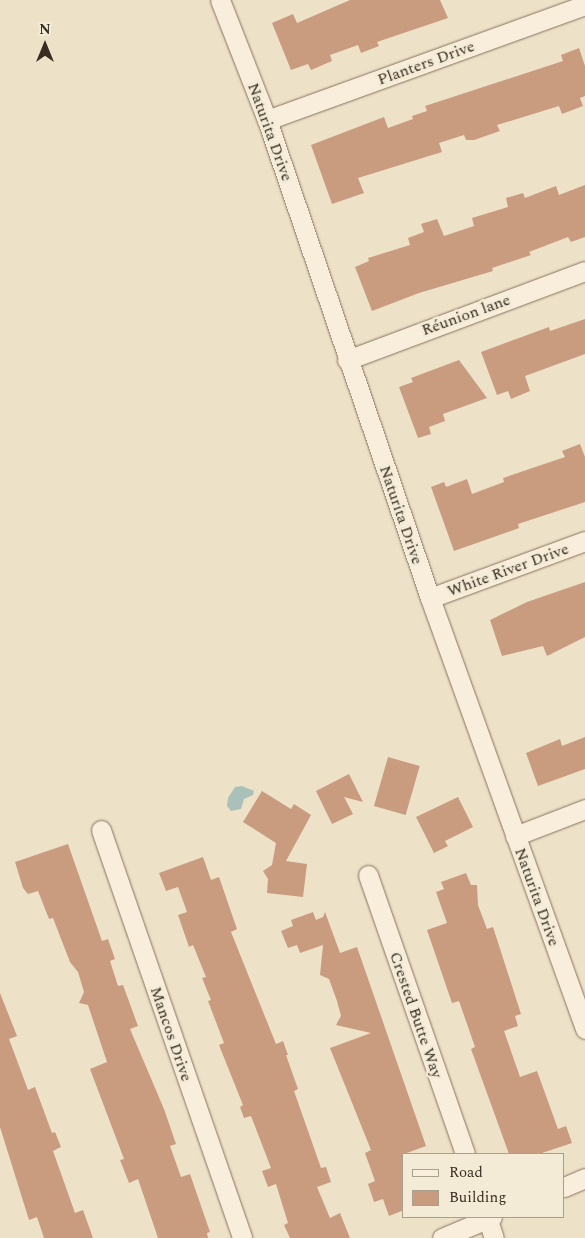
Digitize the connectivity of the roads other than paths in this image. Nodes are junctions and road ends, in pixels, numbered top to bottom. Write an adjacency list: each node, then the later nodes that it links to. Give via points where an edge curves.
1 (220, 0): 3 (street, Naturita Drive)
2 (585, 5): 3 (street, Planters Drive)
3 (267, 120): 5 (street, Naturita Drive)
4 (585, 271): 5 (street, Réunion lane)
5 (347, 360): 7 (street, Naturita Drive)
6 (585, 541): 7 (street, White River Drive)
7 (430, 598): 10 (street, Naturita Drive)
8 (585, 809): 10 (street)
9 (101, 830): 18 (street, Mancos Drive)
10 (515, 836): 12 (street, Naturita Drive)
11 (368, 875): 13 (street, Crested Butte Way)
12 (585, 1029)
13 (465, 1153)
14 (585, 1178): 15 (street)
15 (565, 1187)
16 (487, 1218): 19 (street)
17 (489, 1218): 20 (street)
18 (242, 1238)
19 (442, 1238)
20 (494, 1238)

